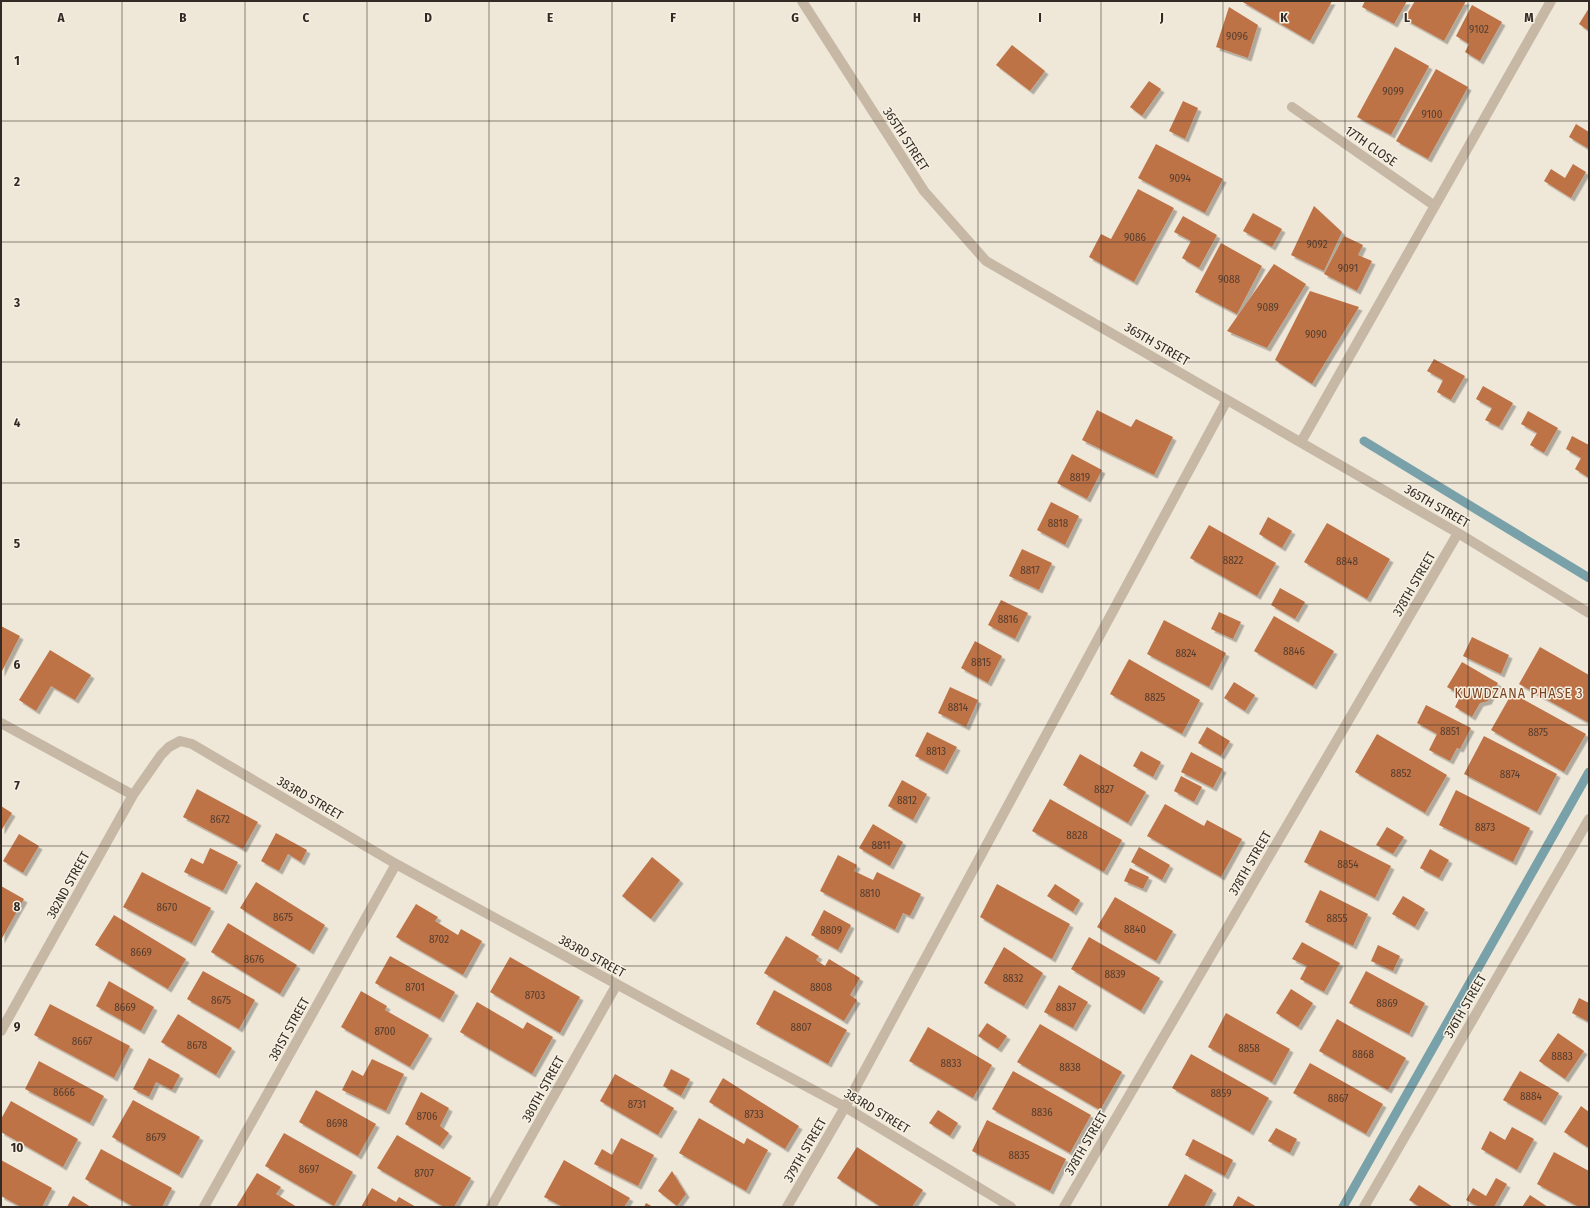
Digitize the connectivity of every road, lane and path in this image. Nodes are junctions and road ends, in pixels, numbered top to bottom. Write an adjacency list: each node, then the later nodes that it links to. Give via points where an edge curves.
1 (1551, 1): 4 (street)
2 (803, 2): 5 (street, 365TH STREET, via 924,191 986,261)
3 (1292, 107): 4 (street, 17TH CLOSE)
4 (1435, 206): 6 (street)
5 (1227, 400): 6 (street, 365TH STREET); 17 (street, 379TH STREET)
6 (1301, 442): 7 (street, 365TH STREET)
7 (1458, 533): 8 (street, 365TH STREET); 22 (street, 378TH STREET)
8 (1589, 613)
9 (1, 723): 11 (street)
10 (161, 755): 11 (street, 382ND STREET); 13 (street, 383RD STREET, via 180,741 192,744)
11 (133, 795): 15 (street, 382ND STREET)
12 (1589, 819): 23 (street, 376TH STREET)
13 (396, 864): 14 (street, 383RD STREET); 18 (street, 381ST STREET)
14 (617, 984): 17 (street, 383RD STREET); 19 (street, 380TH STREET)
15 (4, 1017): 16 (street, 382ND STREET)
16 (1, 1031)
17 (845, 1107): 20 (street, 379TH STREET); 21 (street, 383RD STREET)
18 (204, 1207)
19 (491, 1207)
20 (787, 1207)
21 (1011, 1207)
22 (1064, 1207)
23 (1364, 1207)

